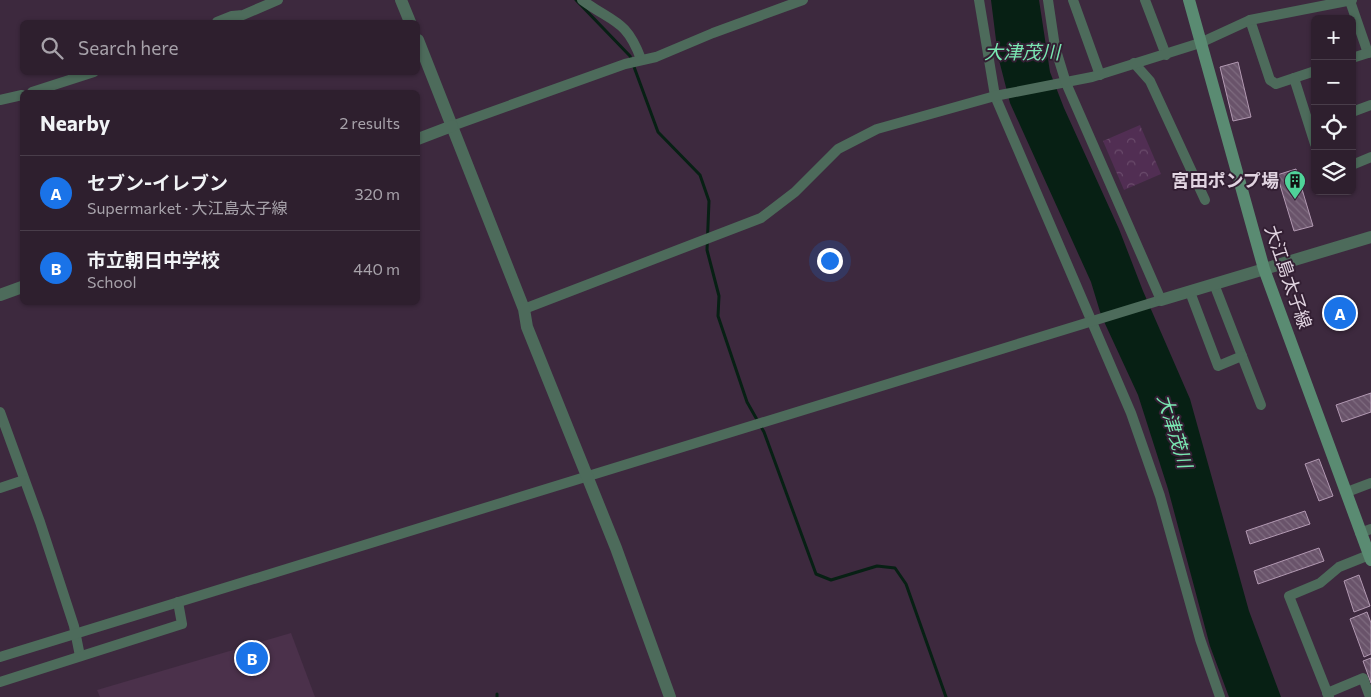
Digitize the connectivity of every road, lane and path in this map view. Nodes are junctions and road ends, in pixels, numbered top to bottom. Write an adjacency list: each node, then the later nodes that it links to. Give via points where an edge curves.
1 (278, 0): 13 (street)
2 (401, 0): 14 (street)
3 (582, 0): 21 (street, via 616,20 633,39)
4 (803, 0): 11 (street)
5 (979, 0): 30 (street)
6 (1048, 0): 27 (street, via 1055,47)
7 (1073, 0): 25 (street)
8 (1145, 0): 19 (street)
9 (1189, 0): 16 (main road, 大江島太子線)
10 (1347, 0): 12 (street); 18 (street)
11 (785, 3): 21 (street, via 656,57)
12 (1290, 5): 15 (street)
13 (224, 20)
14 (409, 20)
15 (1250, 20): 16 (street); 26 (street, via 1270,80 1276,84)
16 (1200, 43): 19 (street); 41 (main road, 大江島太子線)
17 (420, 45): 35 (street)
18 (1370, 52): 20 (street)
19 (1166, 55): 22 (street)
20 (1356, 57)
21 (640, 59): 35 (street)
22 (1134, 63): 25 (street); 39 (street, via 1150,81)
23 (1311, 72): 26 (street)
24 (85, 75): 28 (street)
25 (1100, 75): 27 (street)
26 (1294, 78): 34 (street)
27 (1066, 84): 30 (street); 46 (street)
28 (38, 90)
29 (20, 95): 31 (street)
30 (994, 96): 47 (street, via 877,129 838,149 795,192 761,218); 48 (street)
31 (0, 100)
32 (1371, 105): 33 (street)
33 (1356, 111)
34 (1311, 122)
35 (452, 126): 36 (street); 47 (street)
36 (420, 138)
37 (1371, 157): 38 (street)
38 (1356, 163)
39 (1205, 200)
40 (1371, 237): 41 (street)
41 (1264, 269): 42 (street); 56 (main road, 大江島太子線)
42 (1214, 284): 44 (street); 49 (street)
43 (20, 288): 45 (street)
44 (1190, 292): 46 (street); 49 (street, via 1218,366)
45 (0, 295)
46 (1160, 300): 48 (street)
47 (524, 309): 52 (street, via 527,327)
48 (1092, 322): 52 (street); 66 (street, via 1131,413 1157,487)
49 (1242, 356): 50 (street)
50 (1261, 405)
51 (0, 412): 53 (street)
52 (586, 477): 59 (street); 65 (street, via 616,548)
53 (24, 480): 55 (street); 60 (street)
54 (1371, 483): 56 (street)
55 (0, 488)
56 (1347, 492): 57 (main road, 大江島太子線)
57 (1366, 531): 58 (main road, 大江島太子線)
58 (1370, 557): 64 (street, via 1339,567 1320,583 1289,596)
59 (178, 602): 60 (street); 62 (street, via 182,624)
60 (74, 634): 61 (street); 62 (street)
61 (0, 656)
62 (80, 656): 63 (street)
63 (0, 682)
64 (1328, 695): 67 (street, via 1362,678)
65 (670, 697)
66 (1220, 697)
67 (1370, 697)

